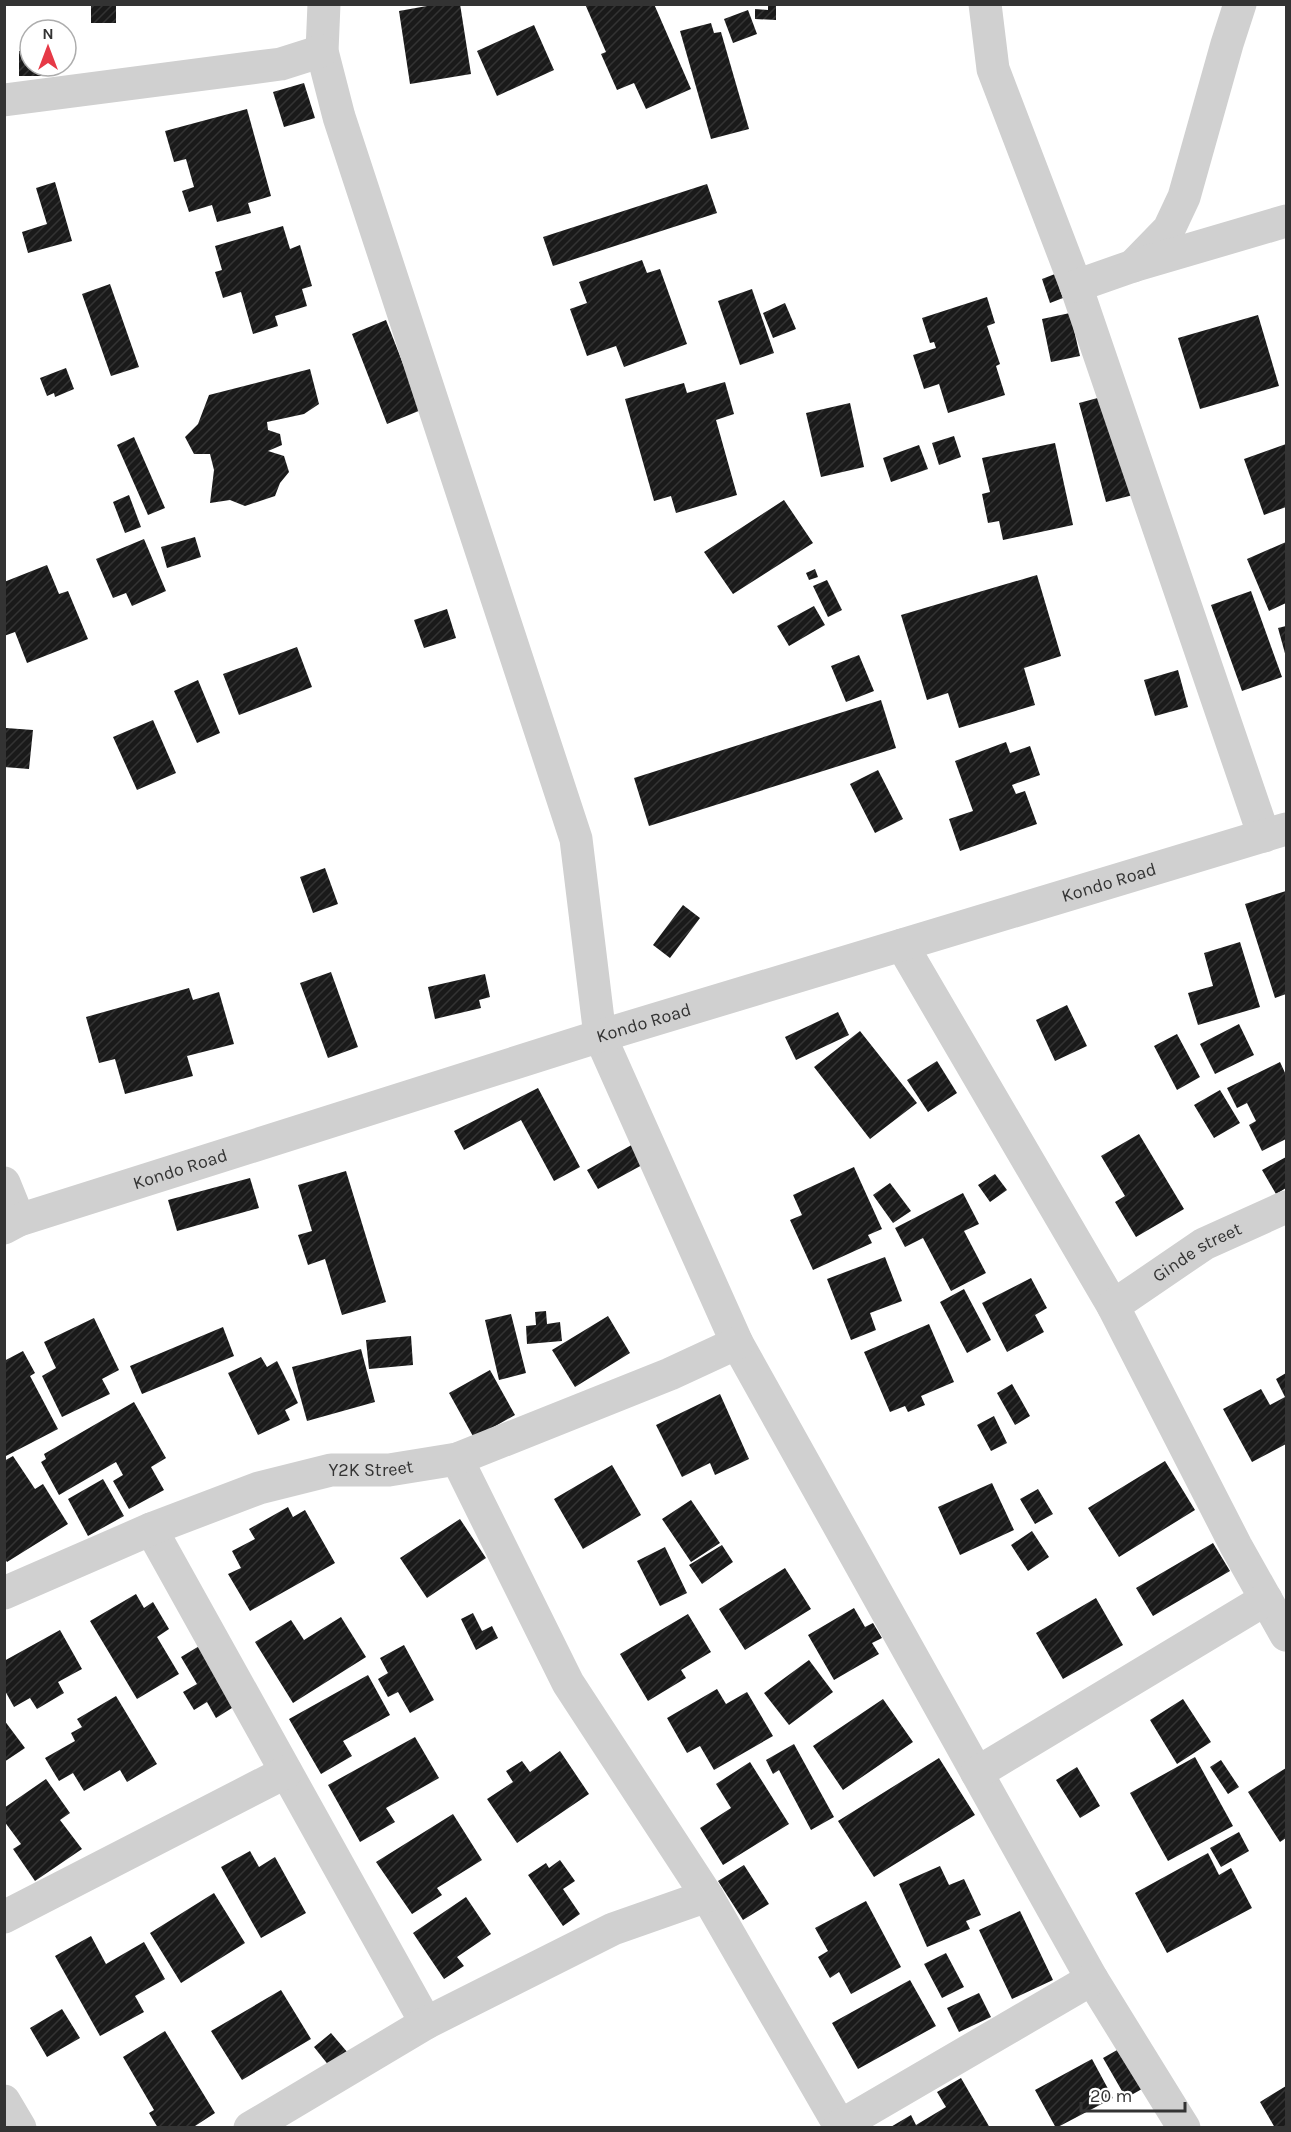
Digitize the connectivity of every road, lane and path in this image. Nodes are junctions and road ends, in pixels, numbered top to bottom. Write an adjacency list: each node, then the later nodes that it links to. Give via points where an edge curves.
1 (324, 4): 4 (street)
2 (985, 4): 8 (street, via 993,69)
3 (1240, 4): 7 (street, via 1184,197 1169,229)
4 (322, 51): 5 (street, via 281,64); 11 (street, via 339,117 576,839)
5 (4, 100)
6 (1287, 221): 7 (street)
7 (1133, 266): 8 (street)
8 (1076, 286): 9 (street)
9 (1275, 832): 10 (street, Kondo Road)
10 (902, 945): 11 (street, Kondo Road); 15 (street)
11 (600, 1036): 14 (street, Kondo Road); 16 (street)
12 (4, 1183): 14 (street)
13 (1287, 1207): 15 (street, Ginde street, via 1204,1244)
14 (12, 1224)
15 (1113, 1306): 20 (street)
16 (737, 1343): 17 (street, Y2K Street); 23 (street)
17 (457, 1459): 18 (street, Y2K Street, via 389,1470 331,1470 259,1488); 24 (street, via 568,1683)
18 (151, 1529): 19 (street, Y2K Street); 22 (street)
19 (4, 1593)
20 (1266, 1599): 21 (street); 23 (street)
21 (1287, 1635)
22 (286, 1772): 25 (street); 27 (street)
23 (977, 1773): 26 (street)
24 (707, 1896): 27 (street, via 613,1929); 31 (street)
25 (4, 1917)
26 (1092, 1979): 31 (street); 32 (street)
27 (426, 2023): 30 (street)
28 (4, 2101): 29 (street)
29 (20, 2127)
30 (250, 2127)
31 (841, 2127)
32 (1184, 2127)

